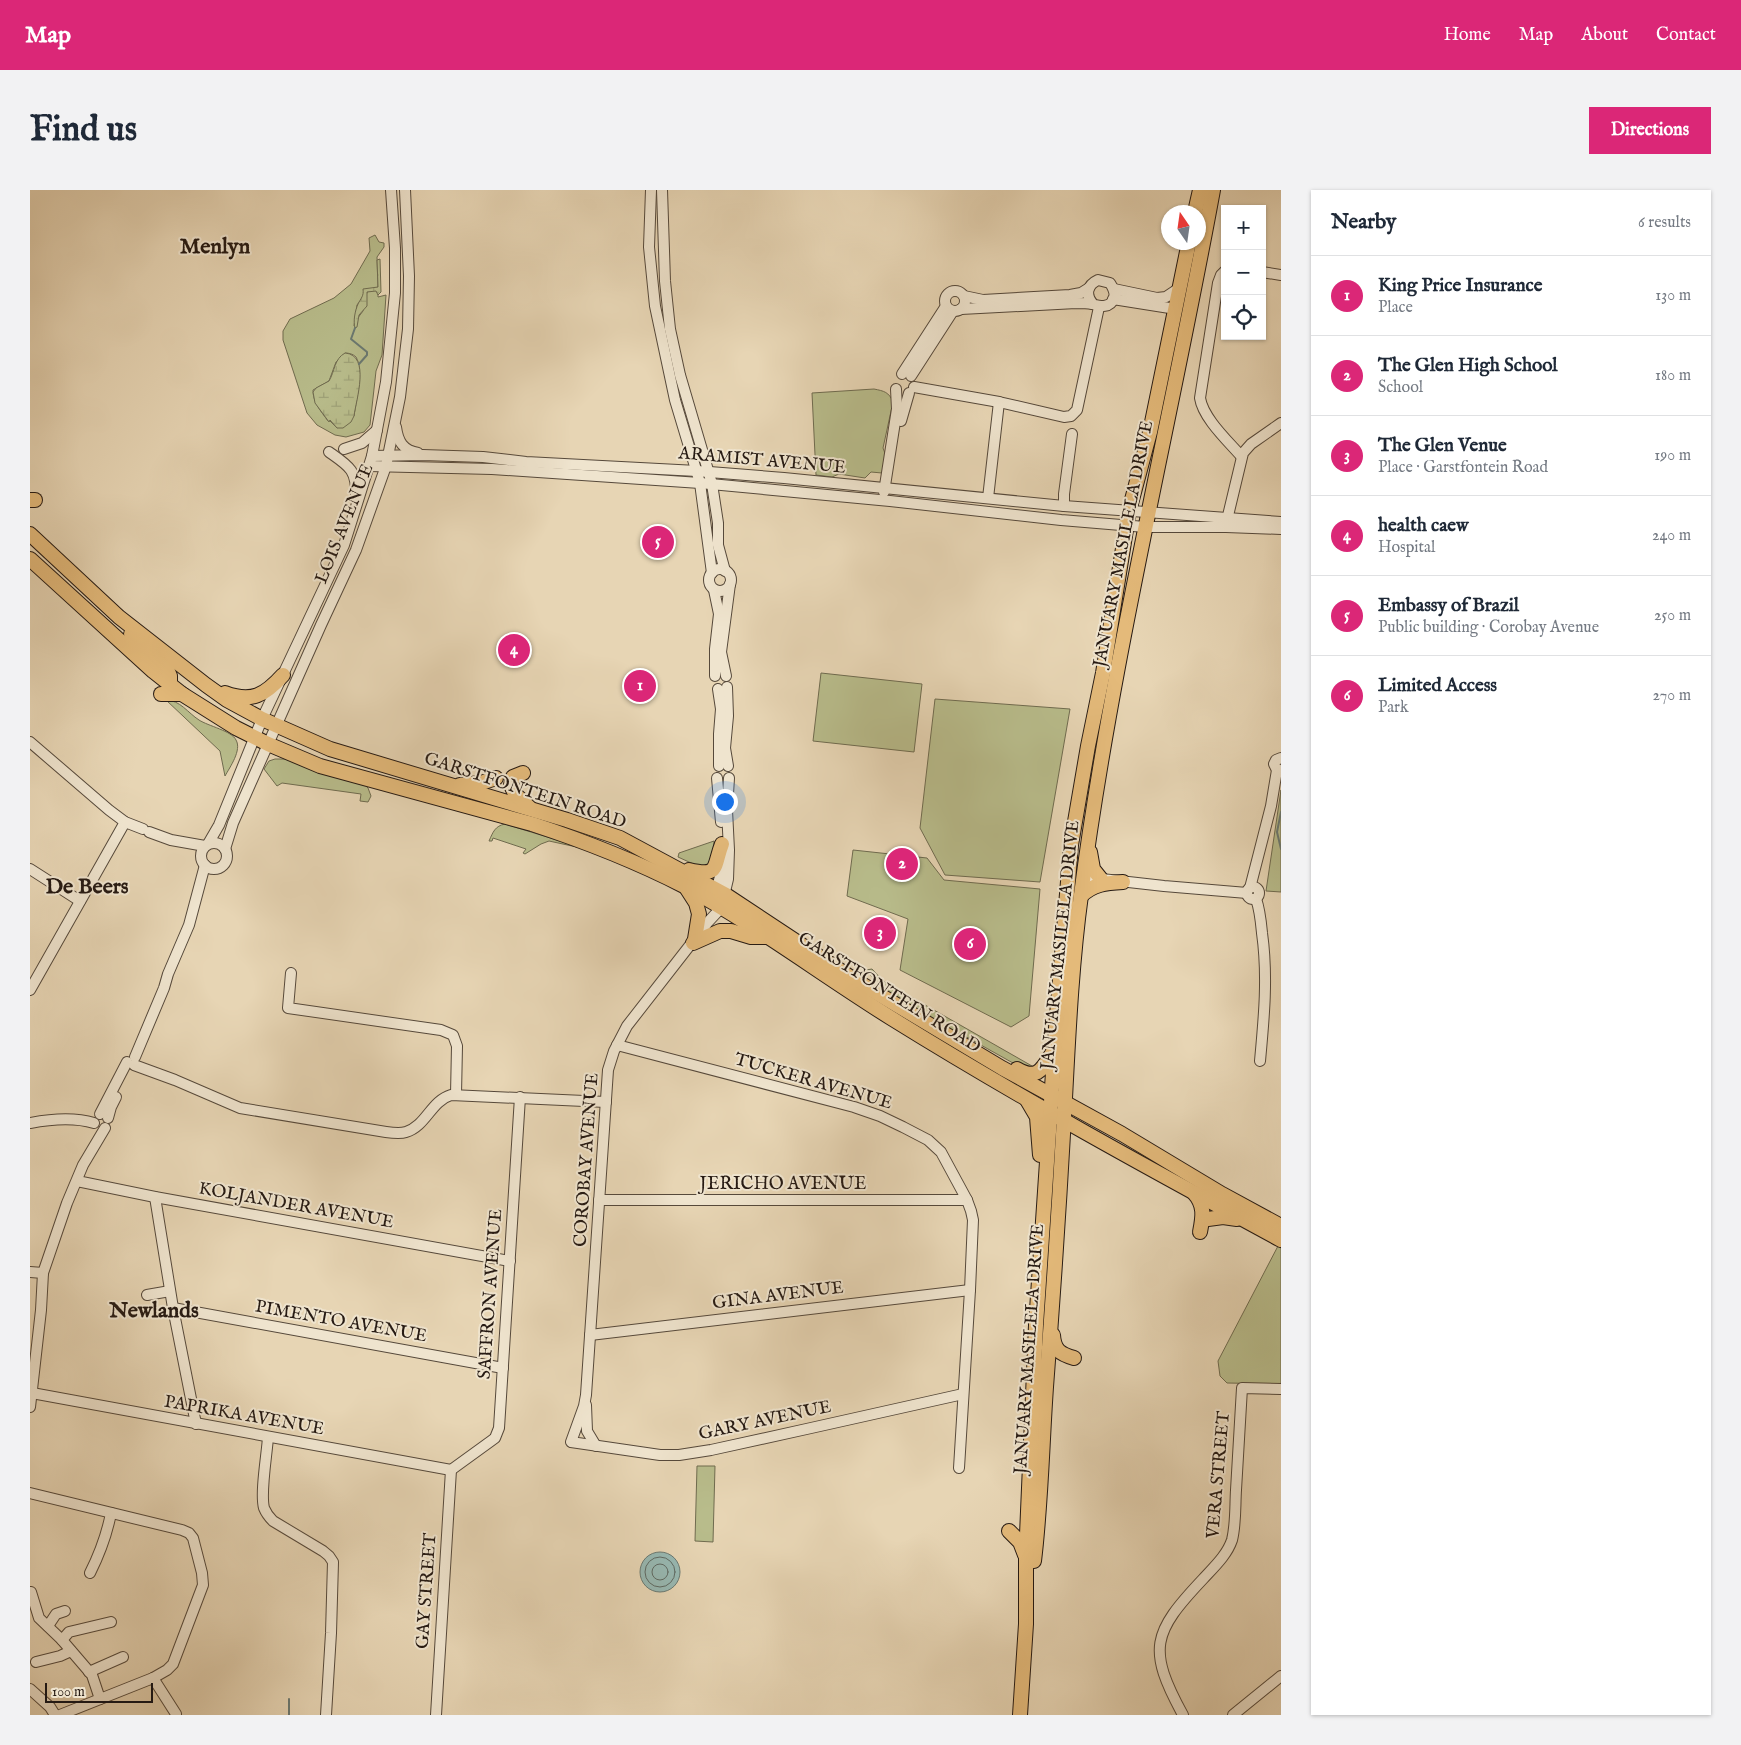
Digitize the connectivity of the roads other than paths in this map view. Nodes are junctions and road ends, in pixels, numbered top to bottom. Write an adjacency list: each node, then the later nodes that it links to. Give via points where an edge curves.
1 (391, 190): 26 (street, LOIS AVENUE, via 395,293 391,346)
2 (405, 190): 24 (street, LOIS AVENUE, via 408,329)
3 (651, 190): 34 (street, via 649,247 655,306 674,400)
4 (662, 190): 35 (street, via 670,330)
5 (1209, 190): 6 (main road); 7 (main road); 43 (main road, JANUARY MASILELA DRIVE, via 1196,285)
6 (1199, 205)
7 (1205, 205)
8 (1188, 250): 13 (main road, JANUARY MASILELA DRIVE)
9 (1195, 250): 19 (main road, via 1186,300)
10 (1266, 273): 11 (street)
11 (1281, 275)
12 (1221, 276): 31 (street, via 1200,398 1207,416)
13 (1181, 287): 15 (street, via 1166,297 1157,298); 19 (main road, JANUARY MASILELA DRIVE)
14 (1089, 288): 15 (street, via 1094,282 1103,280 1110,283); 16 (street, via 1070,295 983,300); 17 (street, via 1088,297)
15 (1114, 294): 17 (street, via 1106,306); 19 (street)
16 (964, 296): 18 (street, via 965,301); 18 (street, via 957,291 948,292 944,300)
17 (1096, 305): 18 (street); 23 (street, via 1077,410 1064,417)
18 (953, 308): 20 (street)
19 (1176, 309): 44 (main road, JANUARY MASILELA DRIVE)
20 (907, 375): 21 (street, via 895,380); 22 (street, via 914,381)
21 (896, 389): 22 (street, via 901,393); 38 (street, via 897,409)
22 (911, 390): 23 (street); 38 (street)
23 (999, 402): 39 (street)
24 (395, 418): 30 (street, via 402,446); 33 (street, LOIS AVENUE)
25 (1281, 423): 31 (street, via 1251,444)
26 (378, 429): 28 (street, via 366,441); 32 (street, LOIS AVENUE)
27 (1072, 434): 41 (street)
28 (344, 449)
29 (329, 452): 42 (street, via 354,474)
30 (422, 455): 33 (street, ARAMIST AVENUE); 34 (street, ARAMIST AVENUE)
31 (1241, 456): 45 (street)
32 (371, 461): 33 (street, ARAMIST AVENUE); 42 (street, LOIS AVENUE)
33 (387, 461): 36 (street, ARAMIST AVENUE); 65 (street, LOIS AVENUE, via 356,550)
34 (697, 471): 35 (street, ARAMIST AVENUE); 36 (street)
35 (708, 472): 37 (street); 38 (street, ARAMIST AVENUE)
36 (700, 484): 37 (street, ARAMIST AVENUE); 53 (street)
37 (712, 484): 40 (street, ARAMIST AVENUE); 51 (street, via 718,545)
38 (888, 488): 39 (street, ARAMIST AVENUE); 40 (street)
39 (988, 498): 41 (street, ARAMIST AVENUE)
40 (886, 501): 44 (street, ARAMIST AVENUE, via 1061,520)
41 (1064, 506): 44 (street, ARAMIST AVENUE)
42 (355, 512): 58 (street, LOIS AVENUE, via 332,572)
43 (1148, 512): 44 (street, ARAMIST AVENUE); 45 (street, ARAMIST AVENUE); 47 (main road, JANUARY MASILELA DRIVE)
44 (1128, 518): 47 (street); 95 (main road, JANUARY MASILELA DRIVE, via 1073,835)
45 (1227, 522): 46 (street); 47 (street); 48 (street)
46 (1281, 522)
47 (1145, 527): 81 (main road, JANUARY MASILELA DRIVE)
48 (1281, 529)
49 (31, 538): 57 (main road, GARSTFONTEIN ROAD)
50 (30, 559): 54 (main road)
51 (726, 571): 53 (street); 55 (street)
52 (30, 572): 54 (main road)
53 (712, 573): 56 (street, via 709,582)
54 (47, 575): 63 (main road, via 146,666)
55 (730, 584): 56 (street, via 723,590); 60 (street, via 721,652)
56 (714, 590): 59 (street, via 719,614)
57 (119, 617): 61 (main road, GARSTFONTEIN ROAD); 63 (main road, via 138,643 167,669 170,676)
58 (282, 675): 61 (main road, via 266,692 252,697 233,696); 64 (street, LOIS AVENUE)
59 (715, 676): 60 (street); 62 (street, via 713,682)
60 (726, 676): 62 (street, via 729,680)
61 (206, 685): 64 (main road, GARSTFONTEIN ROAD)
62 (722, 688): 70 (street, via 719,734)
63 (165, 689): 66 (main road, GARSTFONTEIN ROAD, via 182,694)
64 (262, 719): 65 (main road, GARSTFONTEIN ROAD); 66 (street, LOIS AVENUE)
65 (276, 726): 68 (street, LOIS AVENUE); 76 (main road, GARSTFONTEIN ROAD, via 330,750)
66 (254, 737): 68 (main road, GARSTFONTEIN ROAD); 82 (street, LOIS AVENUE, via 219,825)
67 (30, 742): 78 (street)
68 (268, 744): 83 (street, LOIS AVENUE); 90 (main road, GARSTFONTEIN ROAD, via 320,766 484,810 566,836)
69 (1281, 758): 71 (street, via 1275,762)
70 (723, 766): 74 (street, via 716,770); 75 (street, via 731,773)
71 (1279, 770): 91 (street)
72 (522, 773): 77 (main road, via 513,777 511,785 515,794)
73 (496, 778): 76 (main road)
74 (717, 778): 75 (street); 80 (street)
75 (729, 778): 93 (street, via 729,865)
76 (452, 786): 77 (main road, GARSTFONTEIN ROAD)
77 (533, 810): 85 (main road, GARSTFONTEIN ROAD, via 620,838)
78 (125, 822): 79 (street); 94 (street)
79 (171, 840): 82 (street); 84 (street)
80 (722, 844): 85 (main road, via 711,871 703,873); 93 (street)
81 (1088, 844): 87 (main road, JANUARY MASILELA DRIVE); 88 (main road, via 1093,869)
82 (207, 845): 83 (street, via 220,844); 84 (street, via 202,852)
83 (225, 849): 84 (street, via 225,863 218,868)
84 (207, 864): 102 (street, via 208,880 196,914 142,1021)
85 (676, 867): 93 (main road, GARSTFONTEIN ROAD)
86 (30, 870): 94 (street)
87 (1084, 877): 88 (street); 92 (main road, JANUARY MASILELA DRIVE); 95 (main road, via 1073,884)
88 (1101, 879): 89 (street)
89 (1122, 882): 91 (street); 92 (main road, via 1090,888)
90 (686, 887): 93 (main road, GARSTFONTEIN ROAD); 97 (main road, via 699,912)
91 (1253, 892): 103 (street, via 1260,915 1266,971)
92 (1081, 896): 110 (main road, JANUARY MASILELA DRIVE)
93 (719, 899): 96 (main road, GARSTFONTEIN ROAD); 97 (street, COROBAY AVENUE); 104 (main road, GARSTFONTEIN ROAD)
94 (80, 901): 99 (street)
95 (1064, 928): 101 (main road, JANUARY MASILELA DRIVE)
96 (768, 937): 97 (main road, via 720,931); 108 (main road, GARSTFONTEIN ROAD, via 893,1019)
97 (694, 941): 100 (street, COROBAY AVENUE, via 627,1026)
98 (291, 973): 105 (street, via 288,1008 441,1030 453,1035 458,1046)
99 (31, 984)
100 (617, 1045): 109 (street, COROBAY AVENUE, via 608,1070); 120 (street, TUCKER AVENUE, via 880,1116 923,1136 937,1147)
101 (1055, 1049): 104 (main road, via 1044,1068 1036,1073 1026,1074 1012,1066); 106 (main road, JANUARY MASILELA DRIVE)
102 (132, 1061): 105 (street, via 240,1108 386,1132 400,1133 413,1129 442,1098); 113 (street)
103 (1260, 1061)
104 (1002, 1068): 106 (main road, GARSTFONTEIN ROAD)
105 (456, 1094): 107 (street)
106 (1052, 1095): 110 (main road, GARSTFONTEIN ROAD); 111 (main road, JANUARY MASILELA DRIVE)
107 (520, 1097): 109 (street); 126 (street, SAFFRON AVENUE)
108 (1026, 1100): 111 (main road, GARSTFONTEIN ROAD); 115 (main road, via 1037,1117 1041,1160)
109 (606, 1102): 119 (street, COROBAY AVENUE)
110 (1065, 1102): 112 (main road, JANUARY MASILELA DRIVE); 123 (main road, GARSTFONTEIN ROAD)
111 (1052, 1113): 112 (main road, GARSTFONTEIN ROAD); 115 (main road, JANUARY MASILELA DRIVE)
112 (1064, 1119): 117 (main road, GARSTFONTEIN ROAD); 127 (main road, JANUARY MASILELA DRIVE)
113 (100, 1121): 114 (street); 116 (street)
114 (30, 1123)
115 (1046, 1175): 135 (main road, JANUARY MASILELA DRIVE)
116 (76, 1181): 118 (street, KOLJANDER AVENUE); 129 (street)
117 (1192, 1191): 122 (main road, GARSTFONTEIN ROAD); 124 (main road, via 1202,1204)
118 (154, 1197): 126 (street, KOLJANDER AVENUE); 131 (street)
119 (599, 1200): 120 (street, JERICHO AVENUE); 136 (street, COROBAY AVENUE)
120 (967, 1200): 130 (street, TUCKER AVENUE, via 973,1220)
121 (1208, 1219): 122 (main road, via 1223,1217)
122 (1245, 1221): 125 (main road, GARSTFONTEIN ROAD)
123 (1281, 1226)
124 (1200, 1232)
125 (1281, 1240)
126 (510, 1261): 137 (street, SAFFRON AVENUE)
127 (1056, 1262): 134 (main road, JANUARY MASILELA DRIVE); 135 (main road, via 1048,1277 1043,1324)
128 (30, 1272): 129 (street)
129 (43, 1273): 140 (street)
130 (970, 1290): 136 (street, GINA AVENUE); 141 (street, TUCKER AVENUE)
131 (170, 1291): 132 (street); 133 (street)
132 (147, 1295)
133 (173, 1308): 137 (street, PIMENTO AVENUE); 144 (street)
134 (1052, 1314): 138 (main road, JANUARY MASILELA DRIVE, via 1049,1358); 138 (main road, via 1056,1348 1061,1354 1075,1358 1055,1368)
135 (1036, 1328): 138 (main road, JANUARY MASILELA DRIVE)
136 (590, 1335): 142 (street, COROBAY AVENUE)
137 (503, 1368): 149 (street, SAFFRON AVENUE, via 496,1435)
138 (1040, 1386): 151 (main road, JANUARY MASILELA DRIVE); 153 (main road, JANUARY MASILELA DRIVE)
139 (1281, 1389): 179 (street, VERA STREET, via 1242,1388 1232,1541 1221,1559 1176,1610 1159,1646 1165,1679)
140 (32, 1393): 143 (street); 144 (street, PAPRIKA AVENUE)
141 (964, 1394): 147 (street, GARY AVENUE, via 686,1454 660,1455); 148 (street, TUCKER AVENUE)
142 (585, 1402): 146 (street, COROBAY AVENUE); 147 (street, COROBAY AVENUE, via 587,1431)
143 (30, 1408)
144 (196, 1424): 145 (street, PAPRIKA AVENUE)
145 (268, 1437): 149 (street, PAPRIKA AVENUE); 176 (street, via 263,1493 267,1515 323,1551 333,1562)
146 (571, 1442): 147 (street, GARY AVENUE)
147 (596, 1446)
148 (959, 1468)
149 (451, 1470): 177 (street, GAY STREET)
150 (30, 1493): 152 (street)
151 (1038, 1510): 153 (main road); 155 (main road, JANUARY MASILELA DRIVE)
152 (112, 1513): 157 (street); 170 (street, via 189,1533 202,1573 203,1586 176,1658 167,1670)
153 (1027, 1528): 155 (main road); 156 (main road, JANUARY MASILELA DRIVE)
154 (1009, 1531): 156 (main road, via 1020,1542)
155 (1036, 1548): 162 (main road, JANUARY MASILELA DRIVE)
156 (1026, 1558): 162 (main road, JANUARY MASILELA DRIVE)
157 (90, 1573)
158 (31, 1592): 160 (street)
159 (66, 1611): 163 (street, via 56,1614)
160 (34, 1619): 163 (street)
161 (110, 1622): 164 (street, via 70,1632)
162 (1026, 1624): 178 (main road, JANUARY MASILELA DRIVE)
163 (48, 1626): 164 (street)
164 (62, 1640): 165 (street)
165 (71, 1651): 167 (street); 168 (street)
166 (123, 1657): 168 (street)
167 (36, 1662)
168 (89, 1672): 172 (street)
169 (1281, 1676): 180 (street)
170 (152, 1678): 172 (street); 173 (street)
171 (30, 1689): 174 (street)
172 (100, 1699): 175 (street)
173 (176, 1714)
174 (55, 1715)
175 (60, 1715)
176 (326, 1715)
177 (436, 1715)
178 (1020, 1715)
179 (1183, 1715)
180 (1233, 1715)

